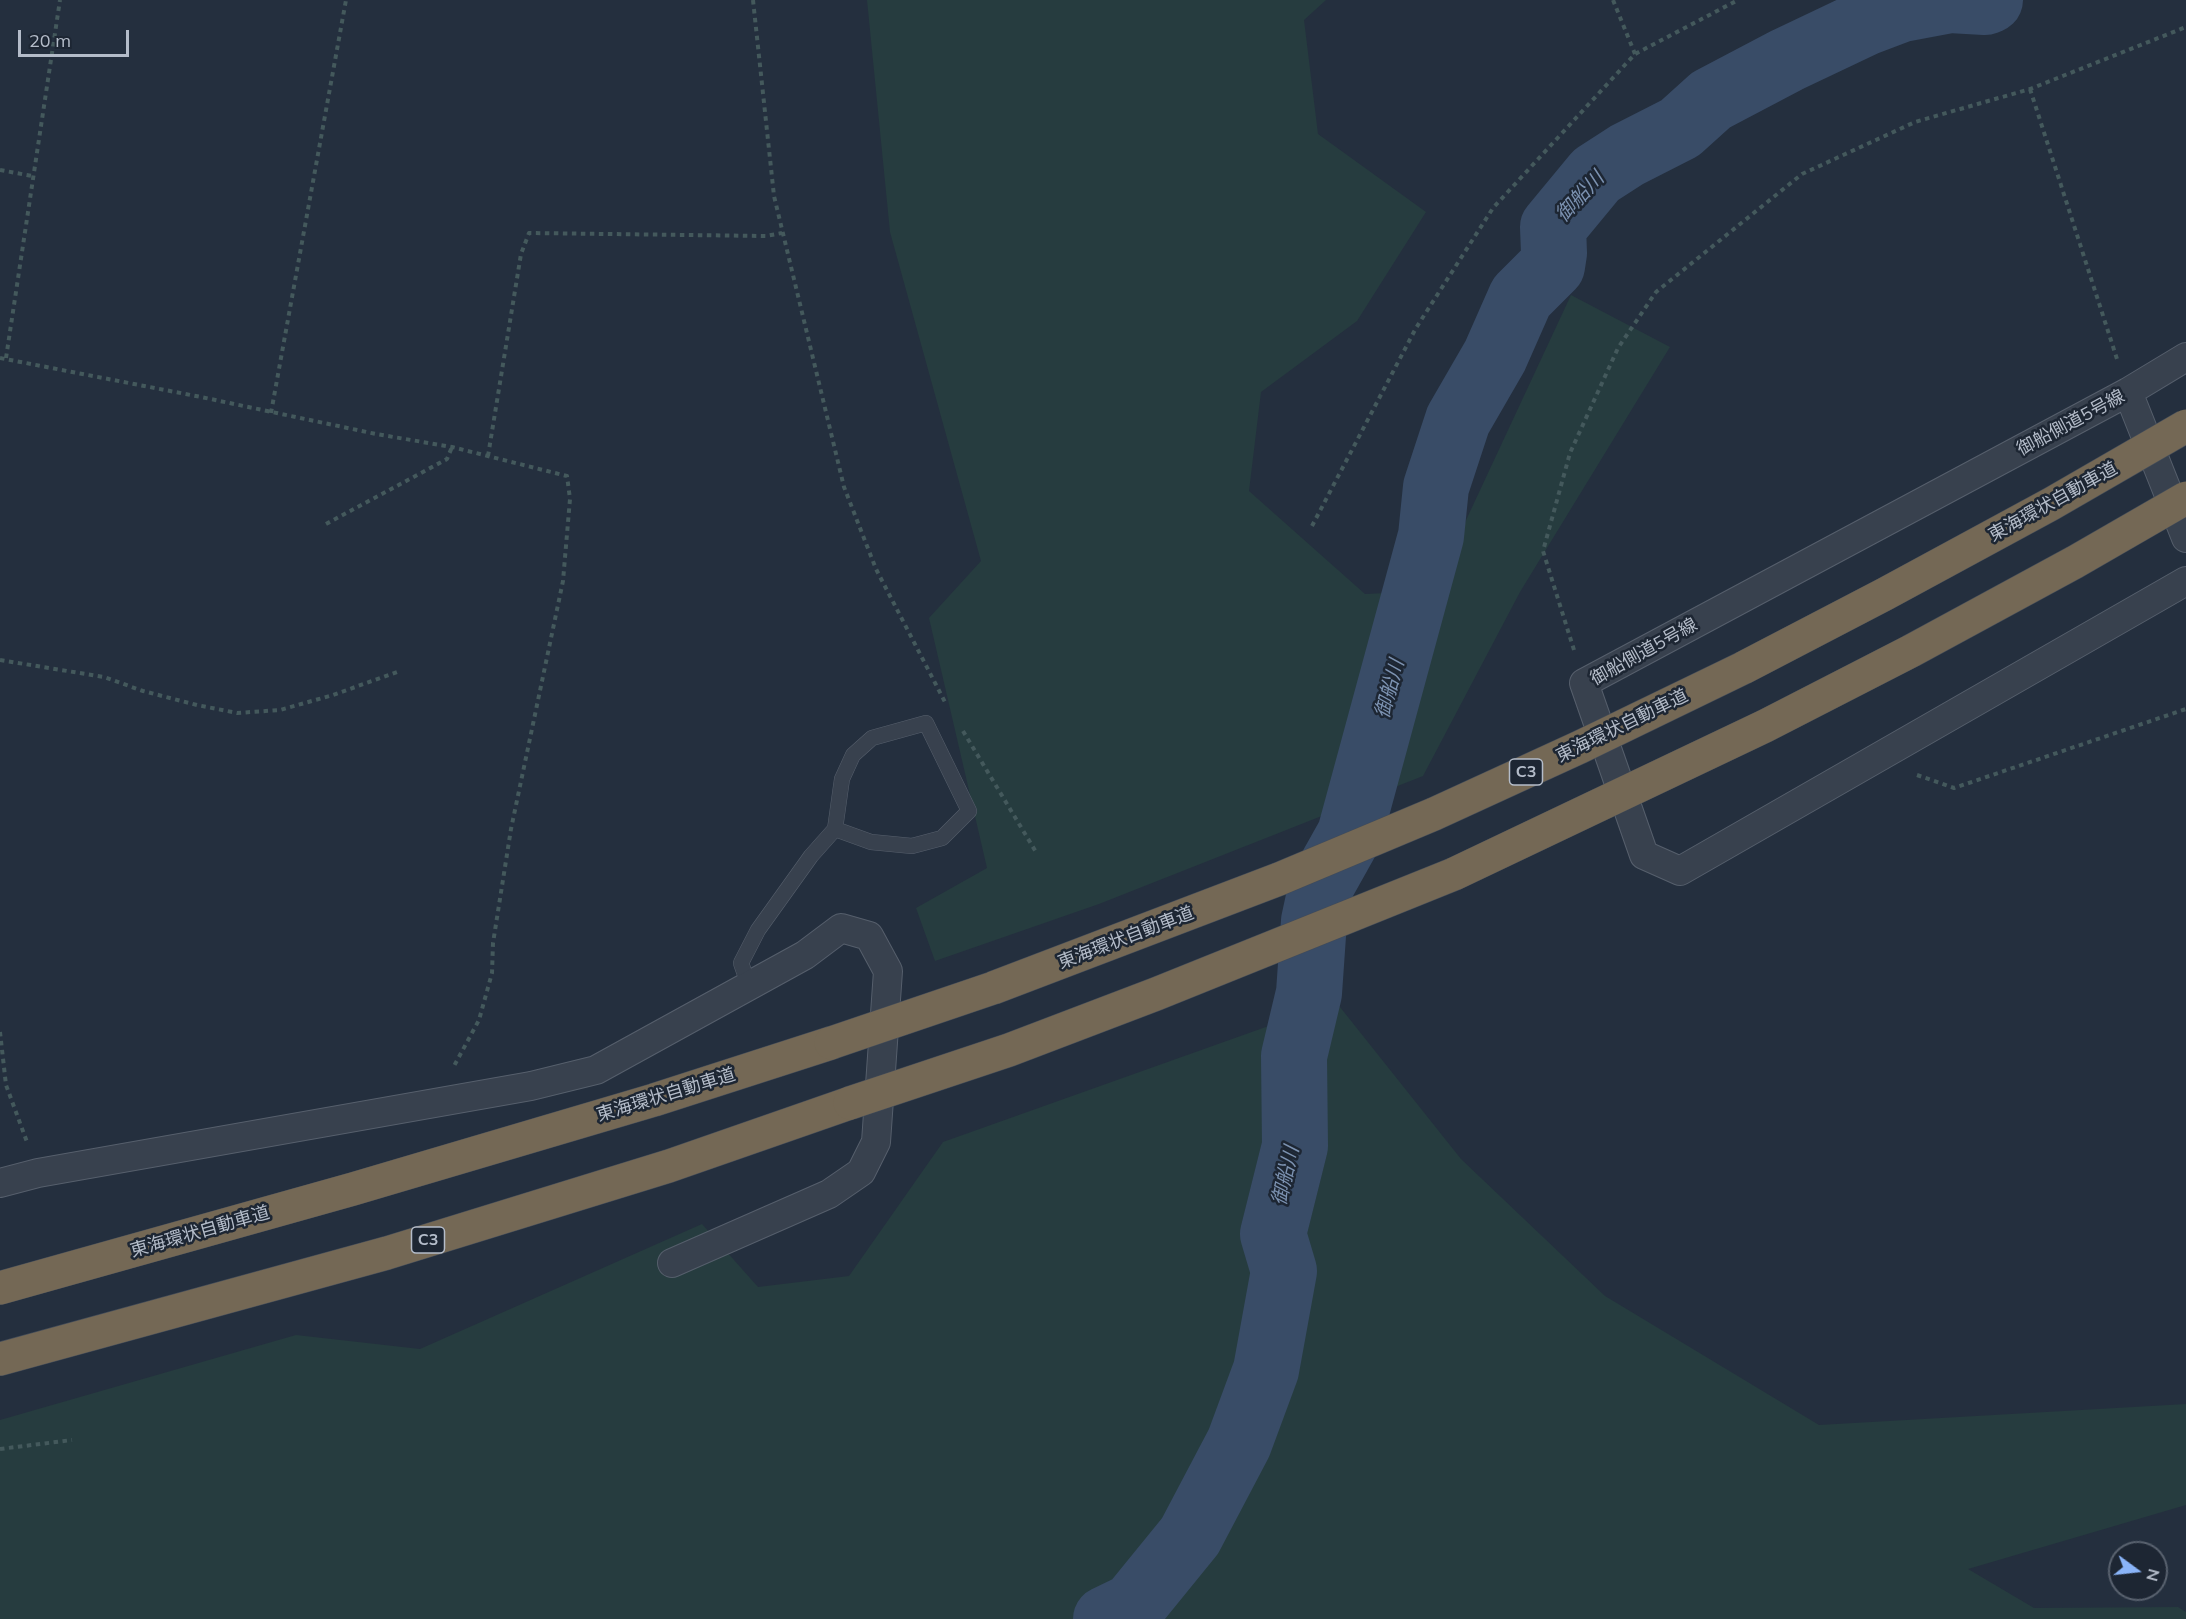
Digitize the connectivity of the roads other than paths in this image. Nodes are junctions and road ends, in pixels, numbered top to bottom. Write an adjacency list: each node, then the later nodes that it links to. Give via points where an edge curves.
1 (2186, 357): 2 (street, 御船側道5号線)
2 (2128, 392): 5 (street); 6 (street, 御船側道5号線, via 1584,682 1644,855 1680,871)
3 (2186, 426): 11 (highway, 東海環状自動車道 / C3, bridge, via 2051,504 1743,668 1434,814 1279,879 993,988 654,1100)
4 (2186, 498): 12 (highway, C3, bridge, via 1922,646 1766,726 1454,874 1145,998 1009,1050 669,1166 387,1253)
5 (2186, 538)
6 (2186, 581)
7 (835, 829): 7 (lane, via 871,842 912,846 942,838 969,811 926,723 872,738 853,755 842,779); 8 (lane, via 758,930 741,963)
8 (748, 986): 9 (street, via 596,1070 531,1086 38,1173); 10 (street, via 805,955 841,928 869,936 888,971 876,1142 861,1172 829,1194)
9 (0, 1183)
10 (672, 1263)
11 (0, 1288)
12 (0, 1359)

